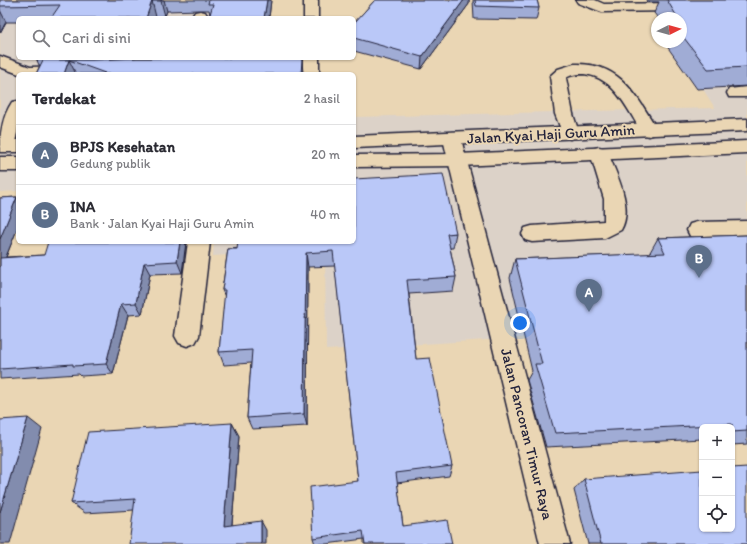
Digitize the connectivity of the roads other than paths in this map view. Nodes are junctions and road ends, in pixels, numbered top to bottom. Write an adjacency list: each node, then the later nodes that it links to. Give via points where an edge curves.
1 (311, 0): 4 (main road)
2 (583, 0): 3 (main road, via 602,8)
3 (747, 6)
4 (311, 16)
5 (311, 60): 10 (main road)
6 (0, 61): 8 (main road)
7 (83, 70): 9 (main road)
8 (26, 72)
9 (46, 72)
10 (311, 72)
11 (643, 121): 12 (main road, Jalan Kyai Haji Guru Amin); 12 (main road, via 610,76 588,69 566,70 558,76); 13 (main road, Jalan Kyai Haji Guru Amin)
12 (567, 125): 14 (main road, Jalan Kyai Haji Guru Amin)
13 (747, 126)
14 (452, 139): 15 (main road, Jalan Kyai Haji Guru Amin); 18 (main road, Jalan Pancoran Timur Raya)
15 (356, 142)
16 (747, 147): 17 (main road, Jalan Kyai Haji Guru Amin)
17 (599, 153): 18 (main road, Jalan Kyai Haji Guru Amin); 24 (main road, via 617,216 614,225 605,230)
18 (458, 160): 19 (main road, Jalan Kyai Haji Guru Amin); 27 (main road, Jalan Pancoran Timur Raya)
19 (356, 161)
20 (0, 164): 21 (main road)
21 (16, 164)
22 (747, 229): 23 (main road)
23 (697, 230)
24 (532, 234)
25 (199, 244): 26 (main road)
26 (187, 336)
27 (555, 544)

